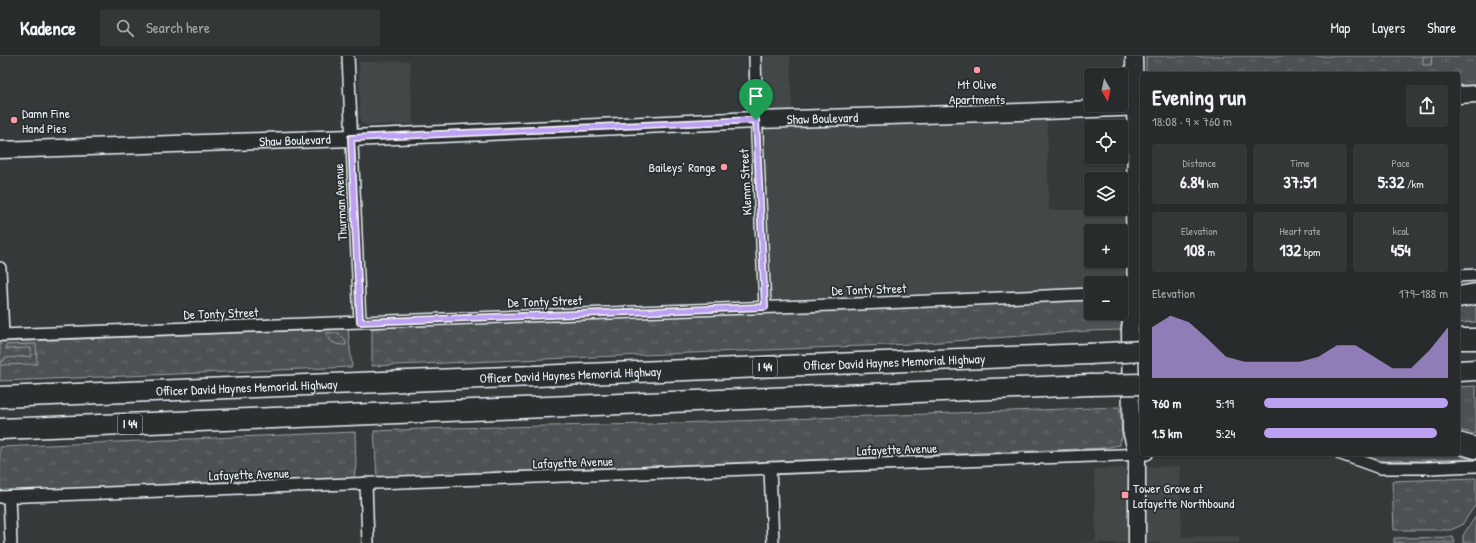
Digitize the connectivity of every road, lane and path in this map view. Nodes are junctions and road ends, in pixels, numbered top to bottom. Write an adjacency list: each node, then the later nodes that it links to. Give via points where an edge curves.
1 (348, 56): 8 (street, Thurman Avenue)
2 (755, 56): 7 (street, Klemm Street)
3 (1134, 56): 6 (street)
4 (1476, 94): 5 (street)
5 (1460, 95)
6 (1138, 108): 7 (street, Shaw Boulevard); 15 (street, via 1134,210)
7 (756, 120): 8 (street, Shaw Boulevard); 17 (street, Klemm Street)
8 (351, 138): 9 (street, Shaw Boulevard); 18 (street, Thurman Avenue)
9 (0, 150)
10 (0, 268): 19 (street)
11 (1476, 275): 12 (street)
12 (1460, 276)
13 (1084, 294): 17 (street, De Tonty Street)
14 (1476, 294): 16 (highway)
15 (1135, 295): 29 (street, via 1130,336 1132,430)
16 (1460, 297)
17 (765, 307): 18 (street, De Tonty Street)
18 (360, 322): 19 (street, De Tonty Street)
19 (1, 335)
20 (1460, 339): 21 (highway)
21 (1476, 339)
22 (1140, 351): 26 (highway, Officer David Haynes Memorial Highway / I 44, bridge)
23 (1476, 370): 24 (highway)
24 (1460, 371)
25 (1140, 384): 27 (highway, I 44, bridge)
26 (0, 397)
27 (0, 429)
28 (1460, 444): 30 (highway)
29 (1140, 445)
30 (1476, 448)
31 (1140, 449): 35 (street, Lafayette Avenue)
32 (1142, 456): 41 (street)
33 (1346, 456): 34 (street, via 1380,468)
34 (1476, 466)
35 (770, 468): 36 (street, Lafayette Avenue); 40 (street)
36 (366, 484): 37 (street, Lafayette Avenue); 39 (street)
37 (4, 497): 38 (street)
38 (11, 543)
39 (368, 543)
40 (773, 543)
41 (1137, 543)

